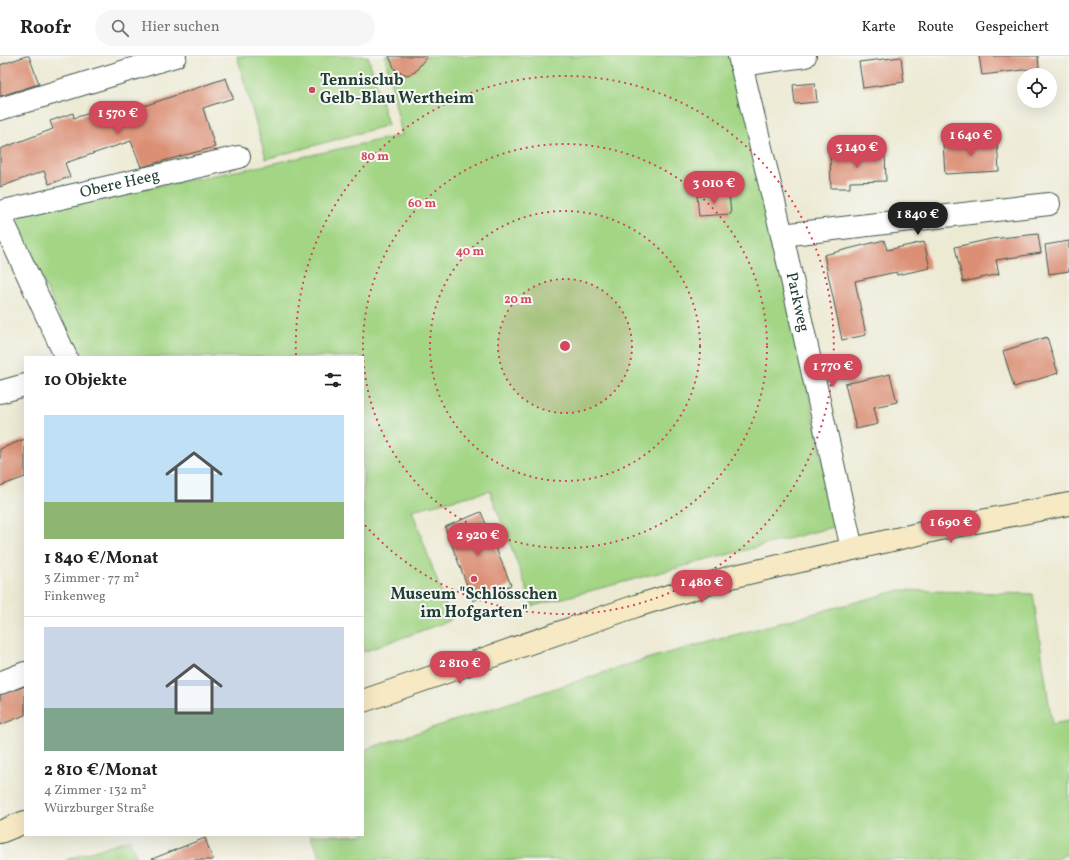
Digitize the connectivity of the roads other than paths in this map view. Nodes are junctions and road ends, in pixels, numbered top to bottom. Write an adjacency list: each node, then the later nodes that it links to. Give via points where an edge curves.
1 (175, 56): 4 (street)
2 (805, 56): 3 (street)
3 (740, 60): 9 (street, Parkweg)
4 (0, 109)
5 (239, 157): 7 (street, Obere Heeg)
6 (1049, 204): 9 (street)
7 (0, 212)
8 (0, 215): 10 (street)
9 (782, 235): 14 (street, Parkweg)
10 (66, 356)
11 (24, 385): 12 (street)
12 (0, 392)
13 (1069, 504): 14 (main road)
14 (852, 549): 17 (main road, via 731,577 636,606)
15 (24, 673): 16 (street)
16 (0, 682)
17 (364, 701)
18 (24, 822): 19 (main road)
19 (0, 832)

